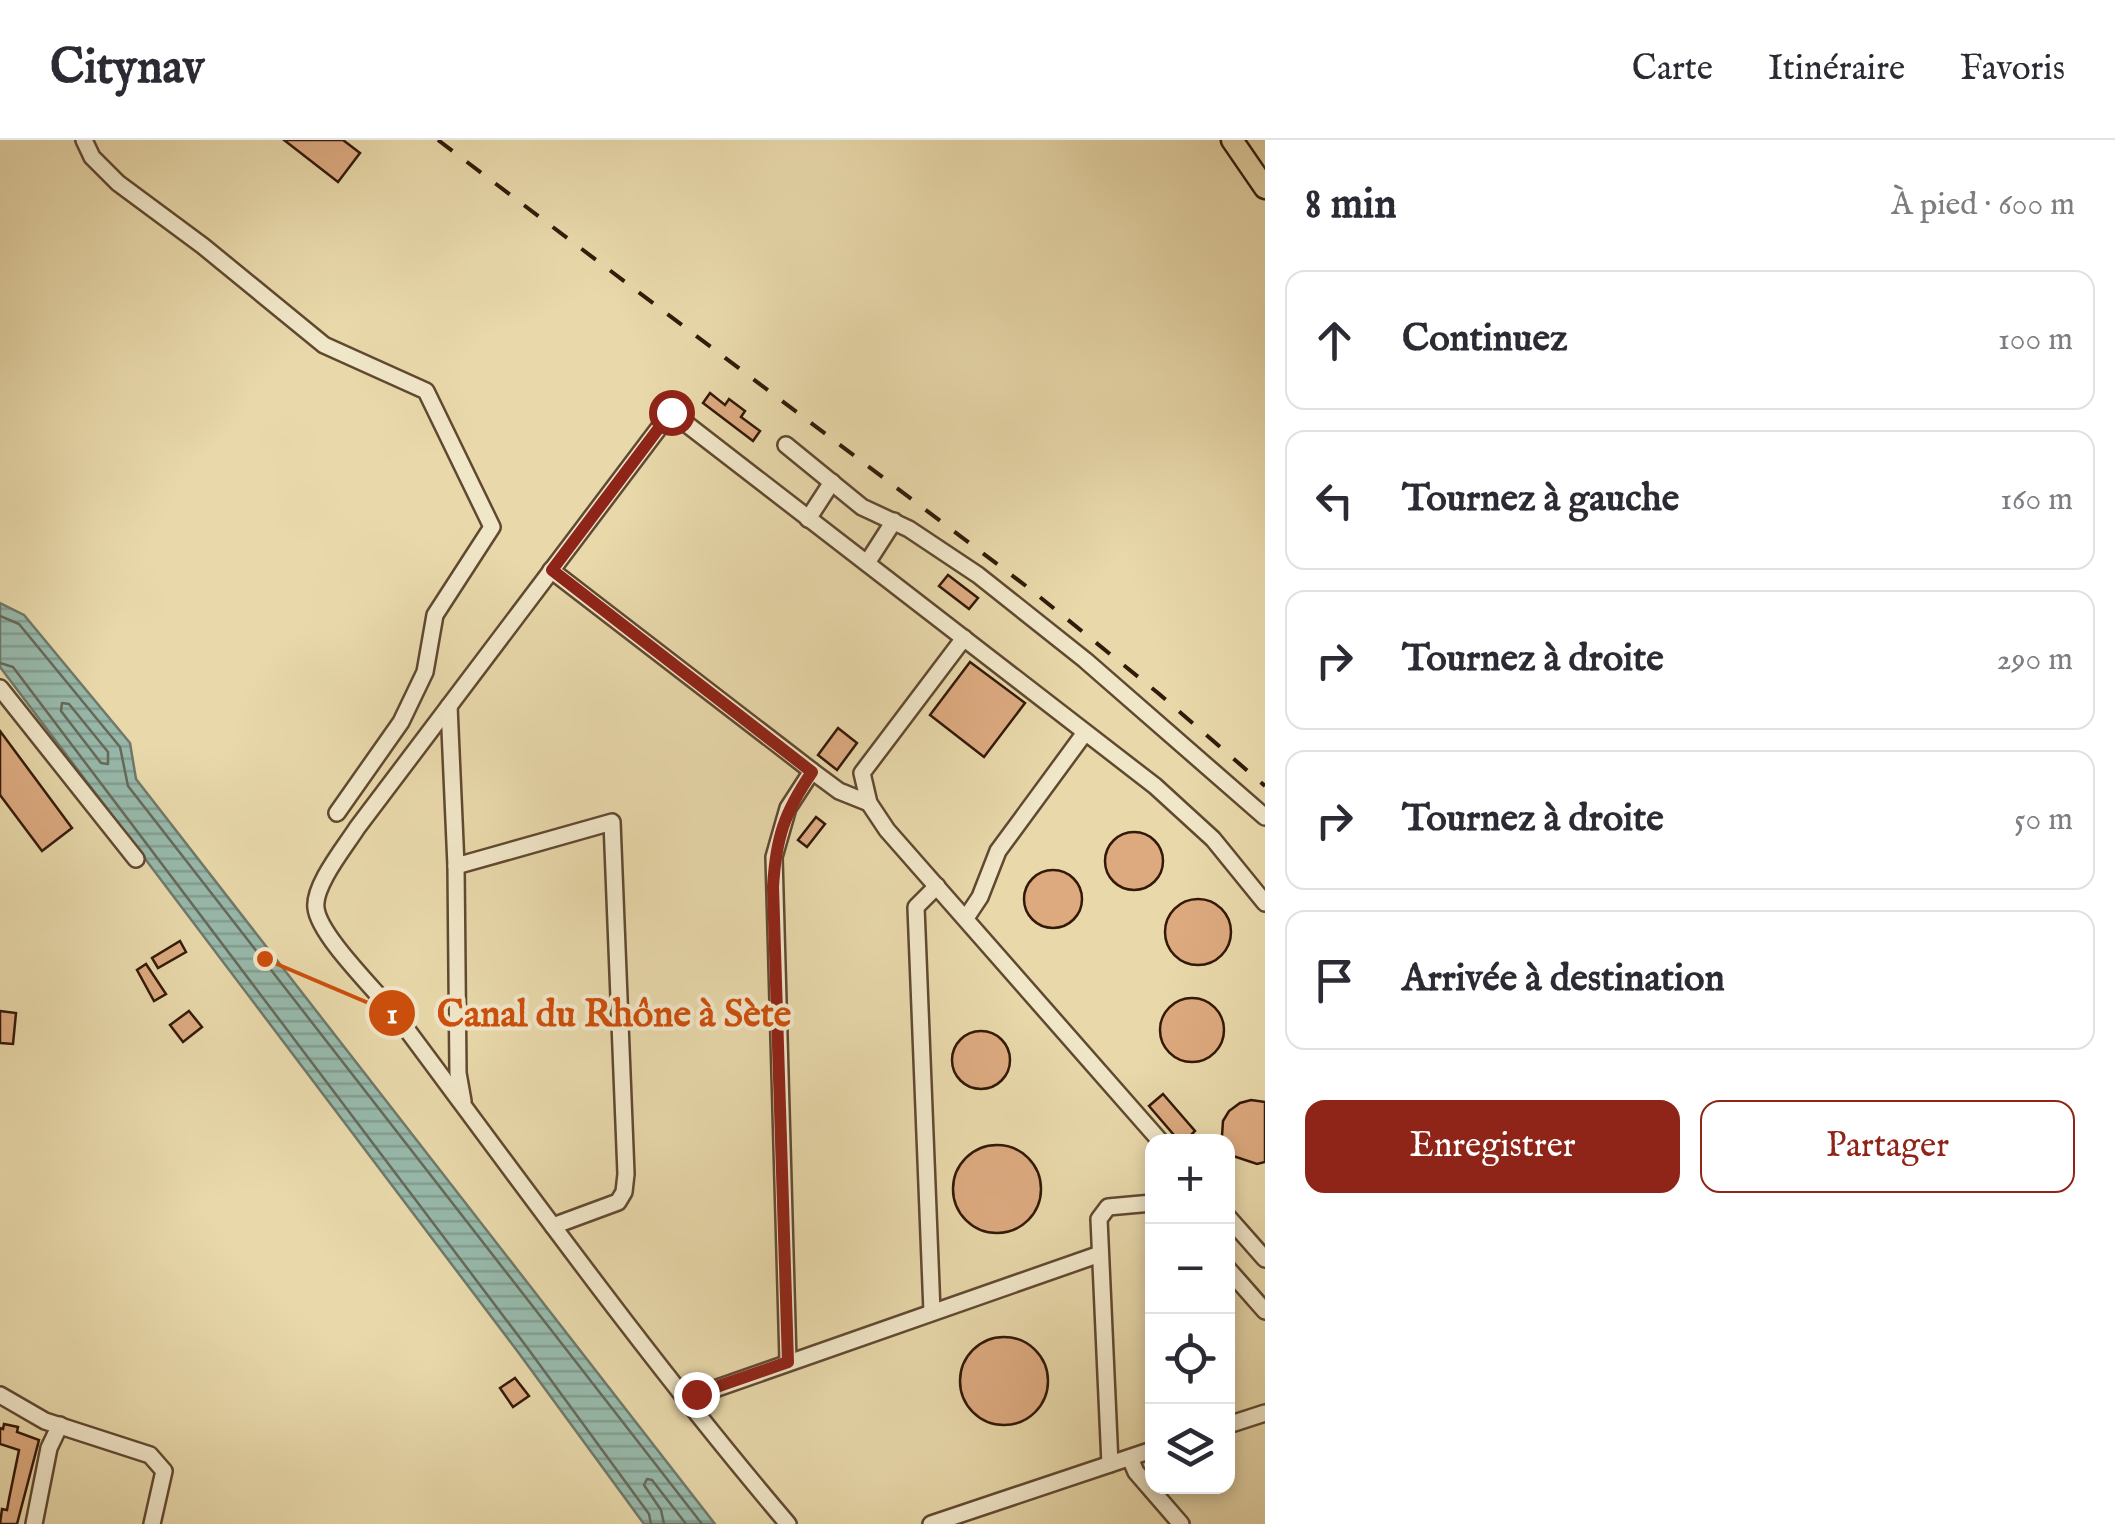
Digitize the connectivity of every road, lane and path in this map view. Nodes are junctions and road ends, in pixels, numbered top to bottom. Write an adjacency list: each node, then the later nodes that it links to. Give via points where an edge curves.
1 (84, 140): 17 (street, via 118,182 324,345 426,390 492,527 435,615 425,672 401,722)
2 (1232, 140): 3 (main road)
3 (1265, 188)
4 (786, 445): 5 (street)
5 (832, 482): 6 (street); 7 (street)
6 (808, 518): 8 (street); 9 (street, via 671,412)
7 (894, 521): 8 (street); 18 (street, via 1008,599)
8 (867, 563): 10 (street)
9 (552, 570): 13 (street); 15 (street)
10 (964, 638): 14 (street); 16 (street, via 862,773)
11 (0, 688): 12 (street)
12 (4, 706): 19 (street, via 118,854)
13 (450, 706): 20 (street); 24 (street, via 357,828 315,904 320,925)
14 (1084, 734): 22 (street, via 1213,839); 23 (street, via 998,851)
15 (812, 772): 16 (street); 34 (street, via 788,808 774,856)
16 (869, 803): 21 (street)
17 (337, 813)
18 (1265, 818)
19 (131, 853)
20 (456, 866): 24 (street); 28 (street, via 612,822 626,1174 618,1202)
21 (937, 886): 23 (street); 33 (street, via 916,907)
22 (1265, 903)
23 (966, 918): 25 (street)
24 (463, 1105): 28 (street)
25 (1154, 1134)
26 (1145, 1204): 29 (street, via 1108,1207 1099,1219)
27 (1235, 1224): 30 (street)
28 (553, 1226): 36 (street)
29 (1100, 1254): 33 (street); 42 (street)
30 (1265, 1259)
31 (1235, 1276): 32 (street)
32 (1265, 1311)
33 (932, 1312): 34 (street)
34 (788, 1362): 36 (street)
35 (0, 1395): 39 (street)
36 (686, 1399): 45 (street)
37 (1265, 1413): 38 (street)
38 (1235, 1423)
39 (60, 1425): 43 (street); 44 (street, via 150,1455 164,1471)
40 (1145, 1453): 41 (street)
41 (1130, 1458): 42 (street); 47 (street)
42 (1110, 1464): 46 (street)
43 (34, 1524)
44 (152, 1524)
45 (788, 1524)
46 (931, 1524)
47 (1181, 1524)

